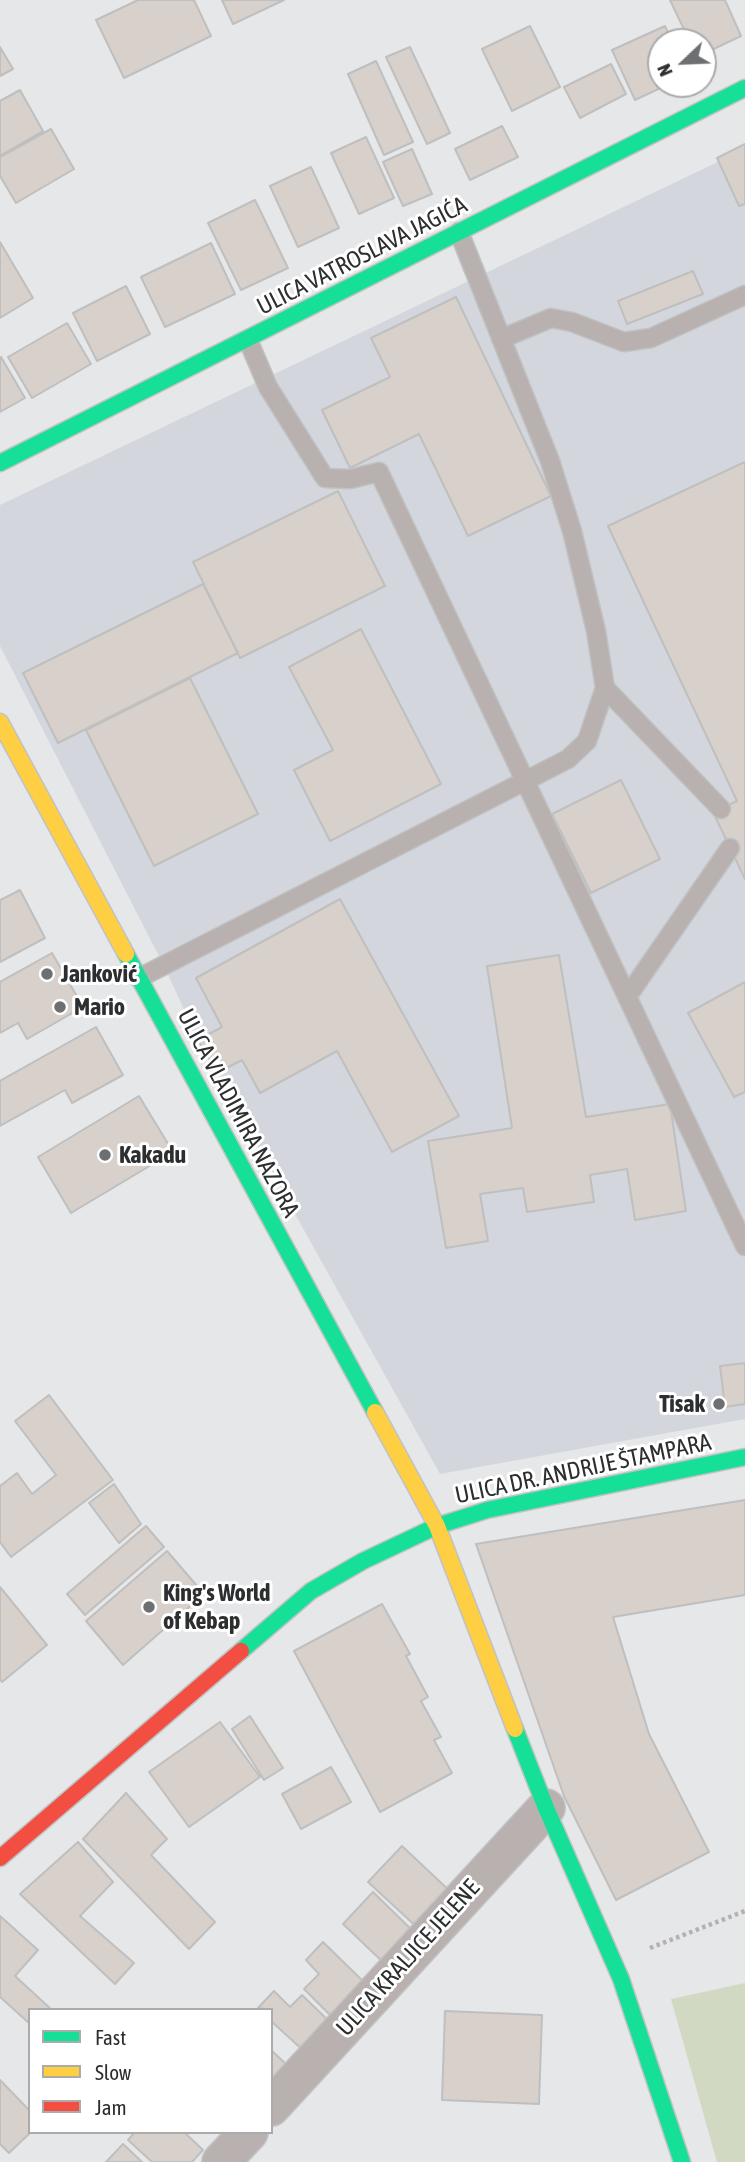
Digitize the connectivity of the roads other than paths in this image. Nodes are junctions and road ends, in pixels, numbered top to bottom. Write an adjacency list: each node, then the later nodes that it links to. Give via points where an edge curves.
1 (745, 88): 2 (street, ULICA VATROSLAVA JAGIĆA)
2 (459, 232): 4 (lane); 5 (street, ULICA VATROSLAVA JAGIĆA)
3 (745, 295): 4 (lane, via 651,338 624,342 551,318)
4 (502, 339): 7 (lane, via 572,531)
5 (248, 340): 6 (street, ULICA VATROSLAVA JAGIĆA); 9 (lane, via 268,387 325,478 350,480 379,472)
6 (0, 463)
7 (605, 688): 9 (lane, via 587,741 568,759); 10 (lane)
8 (0, 722): 12 (street, ULICA VLADIMIRA NAZORA)
9 (525, 782): 12 (lane); 13 (lane)
10 (721, 808)
11 (730, 848): 13 (lane)
12 (139, 978): 16 (street, ULICA VLADIMIRA NAZORA)
13 (627, 997): 14 (lane)
14 (745, 1246)
15 (745, 1457): 16 (street, ULICA DR. ANDRIJE ŠTAMPARA, via 487,1510)
16 (437, 1526): 17 (street); 18 (street, ULICA DR. ANDRIJE ŠTAMPARA, via 311,1591)
17 (545, 1808): 19 (street, ULICA KRALJICE JELENE); 22 (street, via 621,1979)
18 (0, 1858)
19 (273, 2106)
20 (246, 2134): 21 (street)
21 (221, 2162)
22 (682, 2162)

